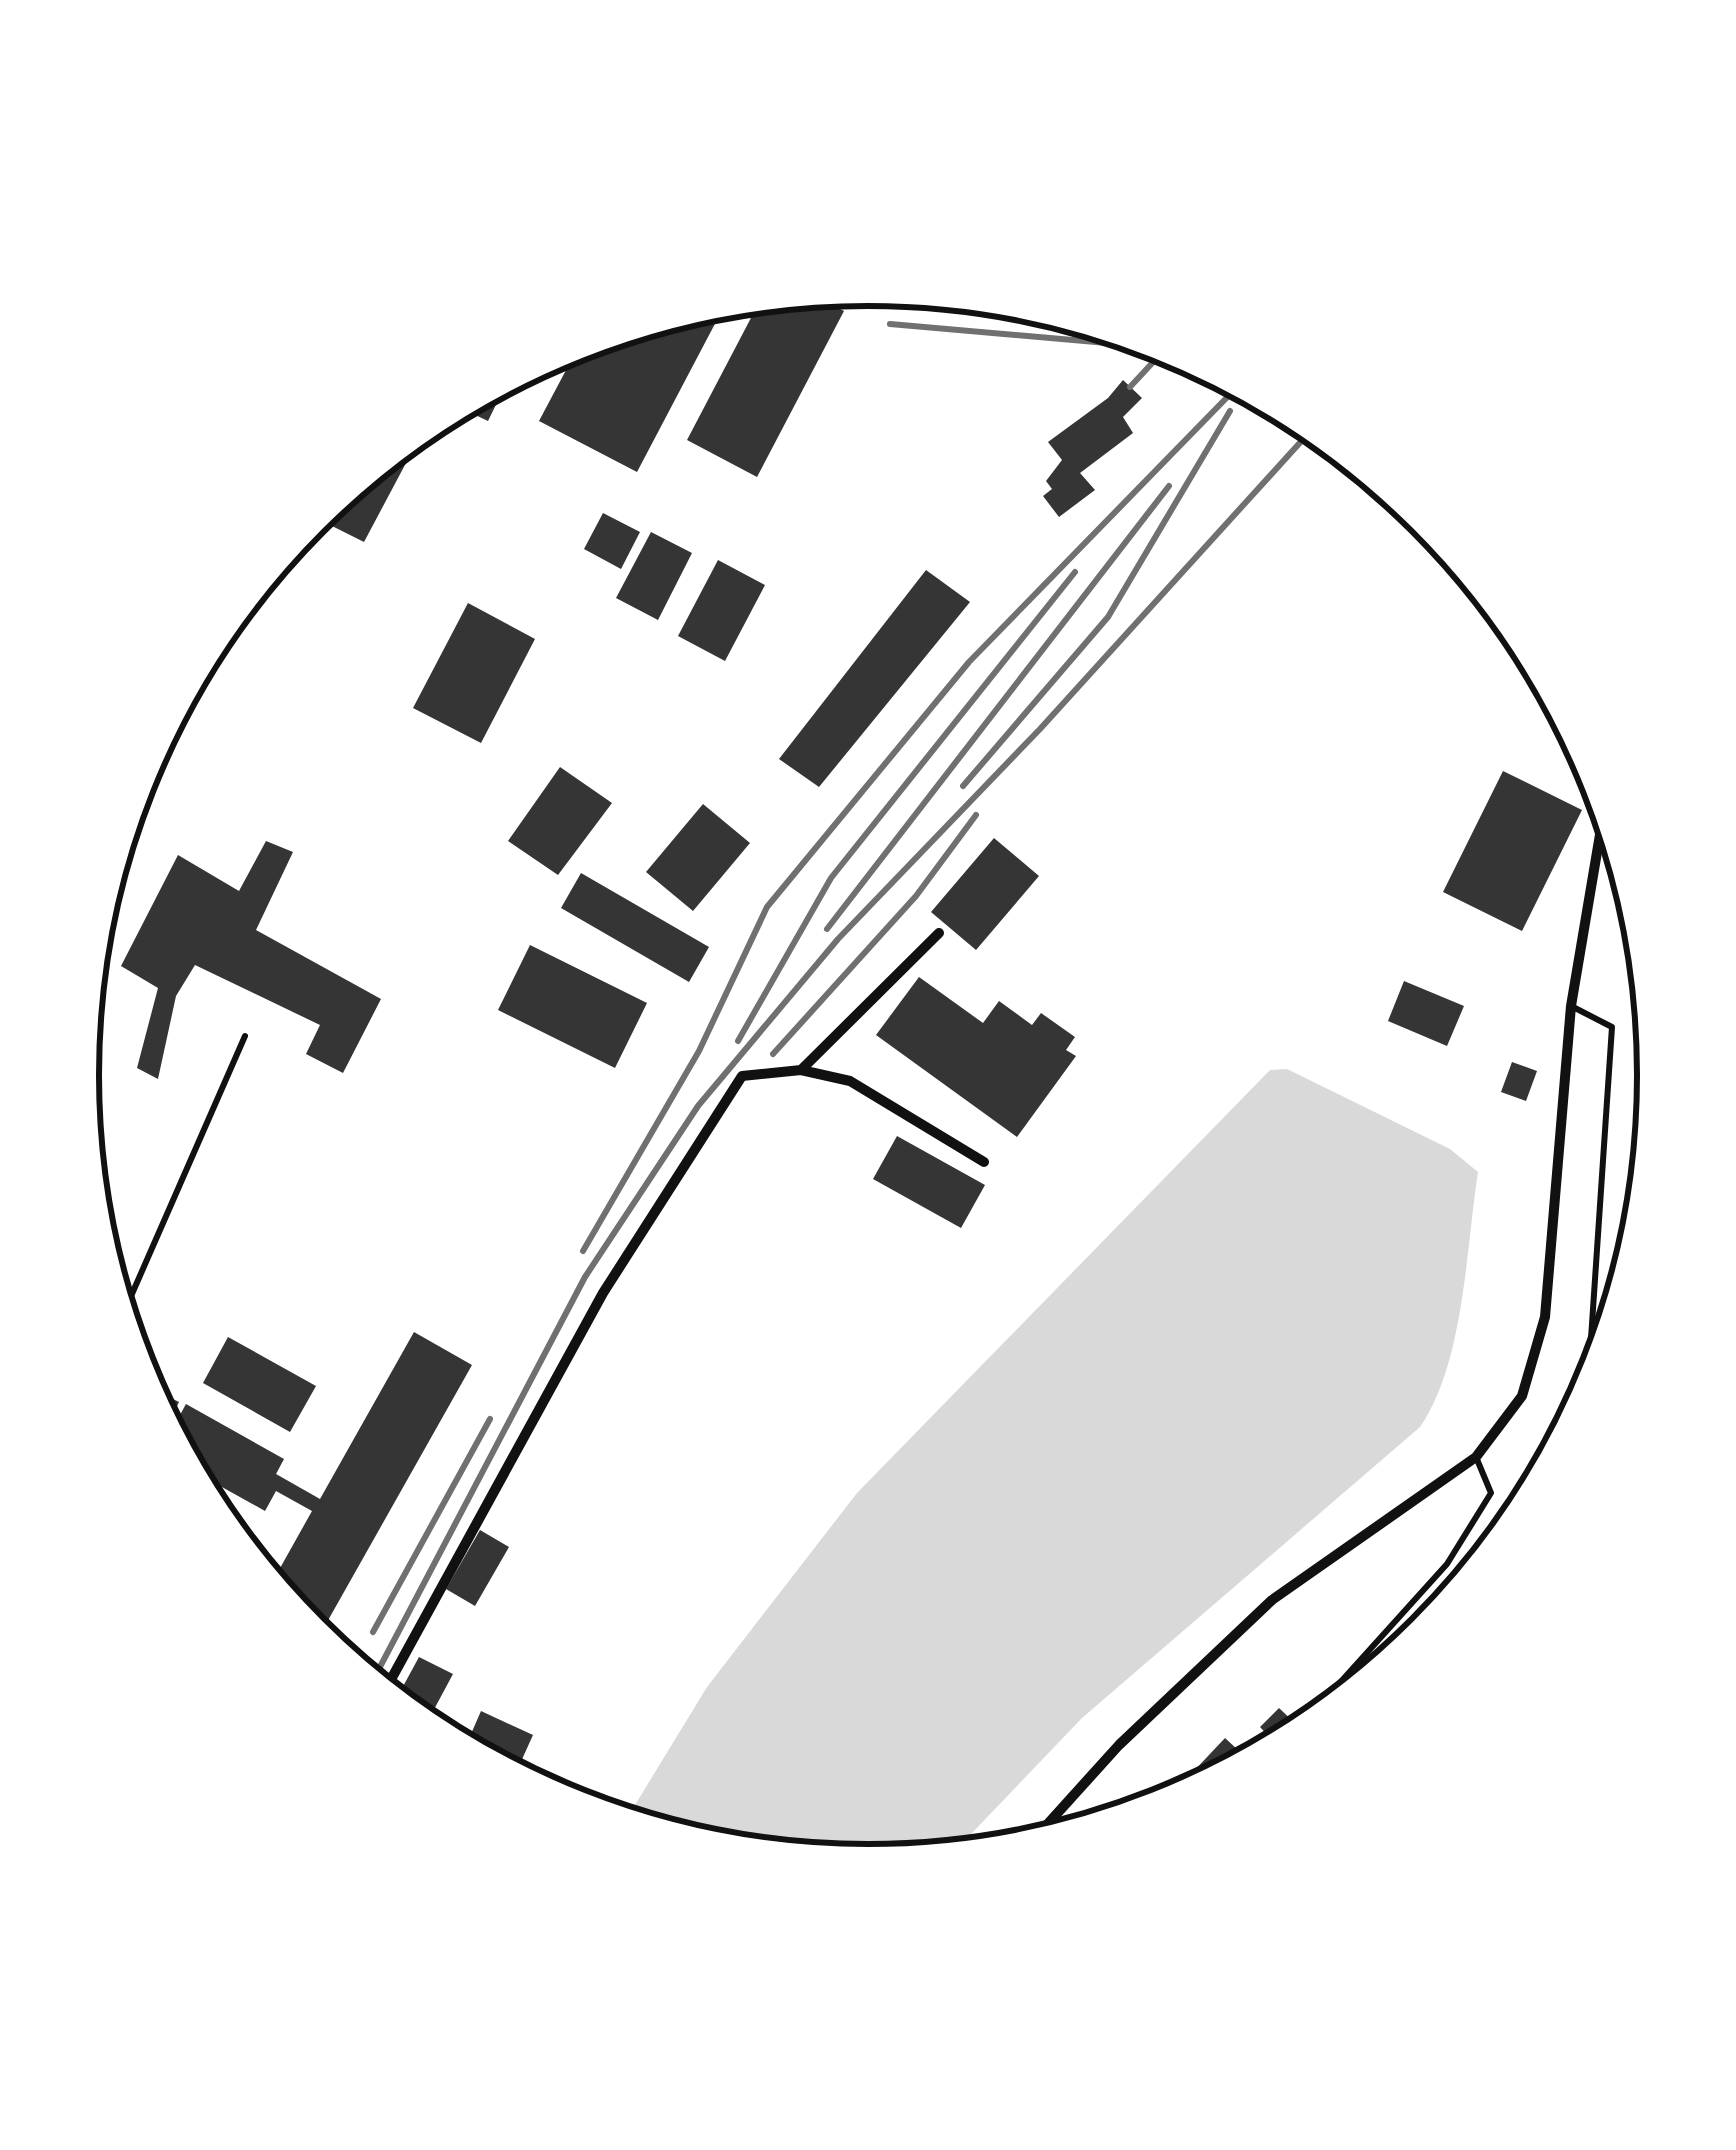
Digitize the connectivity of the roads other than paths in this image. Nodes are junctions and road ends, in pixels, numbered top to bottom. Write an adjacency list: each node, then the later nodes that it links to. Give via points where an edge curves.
1 (1599, 838): 3 (street)
2 (939, 933): 5 (street)
3 (1570, 1006): 8 (lane, via 1612,1027); 9 (street, via 1545,1317 1522,1396)
4 (245, 1036): 7 (lane)
5 (801, 1070): 6 (street, via 850,1081); 10 (street, via 742,1076 709,1122 603,1293)
6 (984, 1162)
7 (132, 1295)
8 (1591, 1334)
9 (1476, 1457): 11 (lane, via 1491,1493 1448,1564); 12 (street, via 1272,1600)
10 (392, 1678)
11 (1344, 1679)
12 (1049, 1822)

